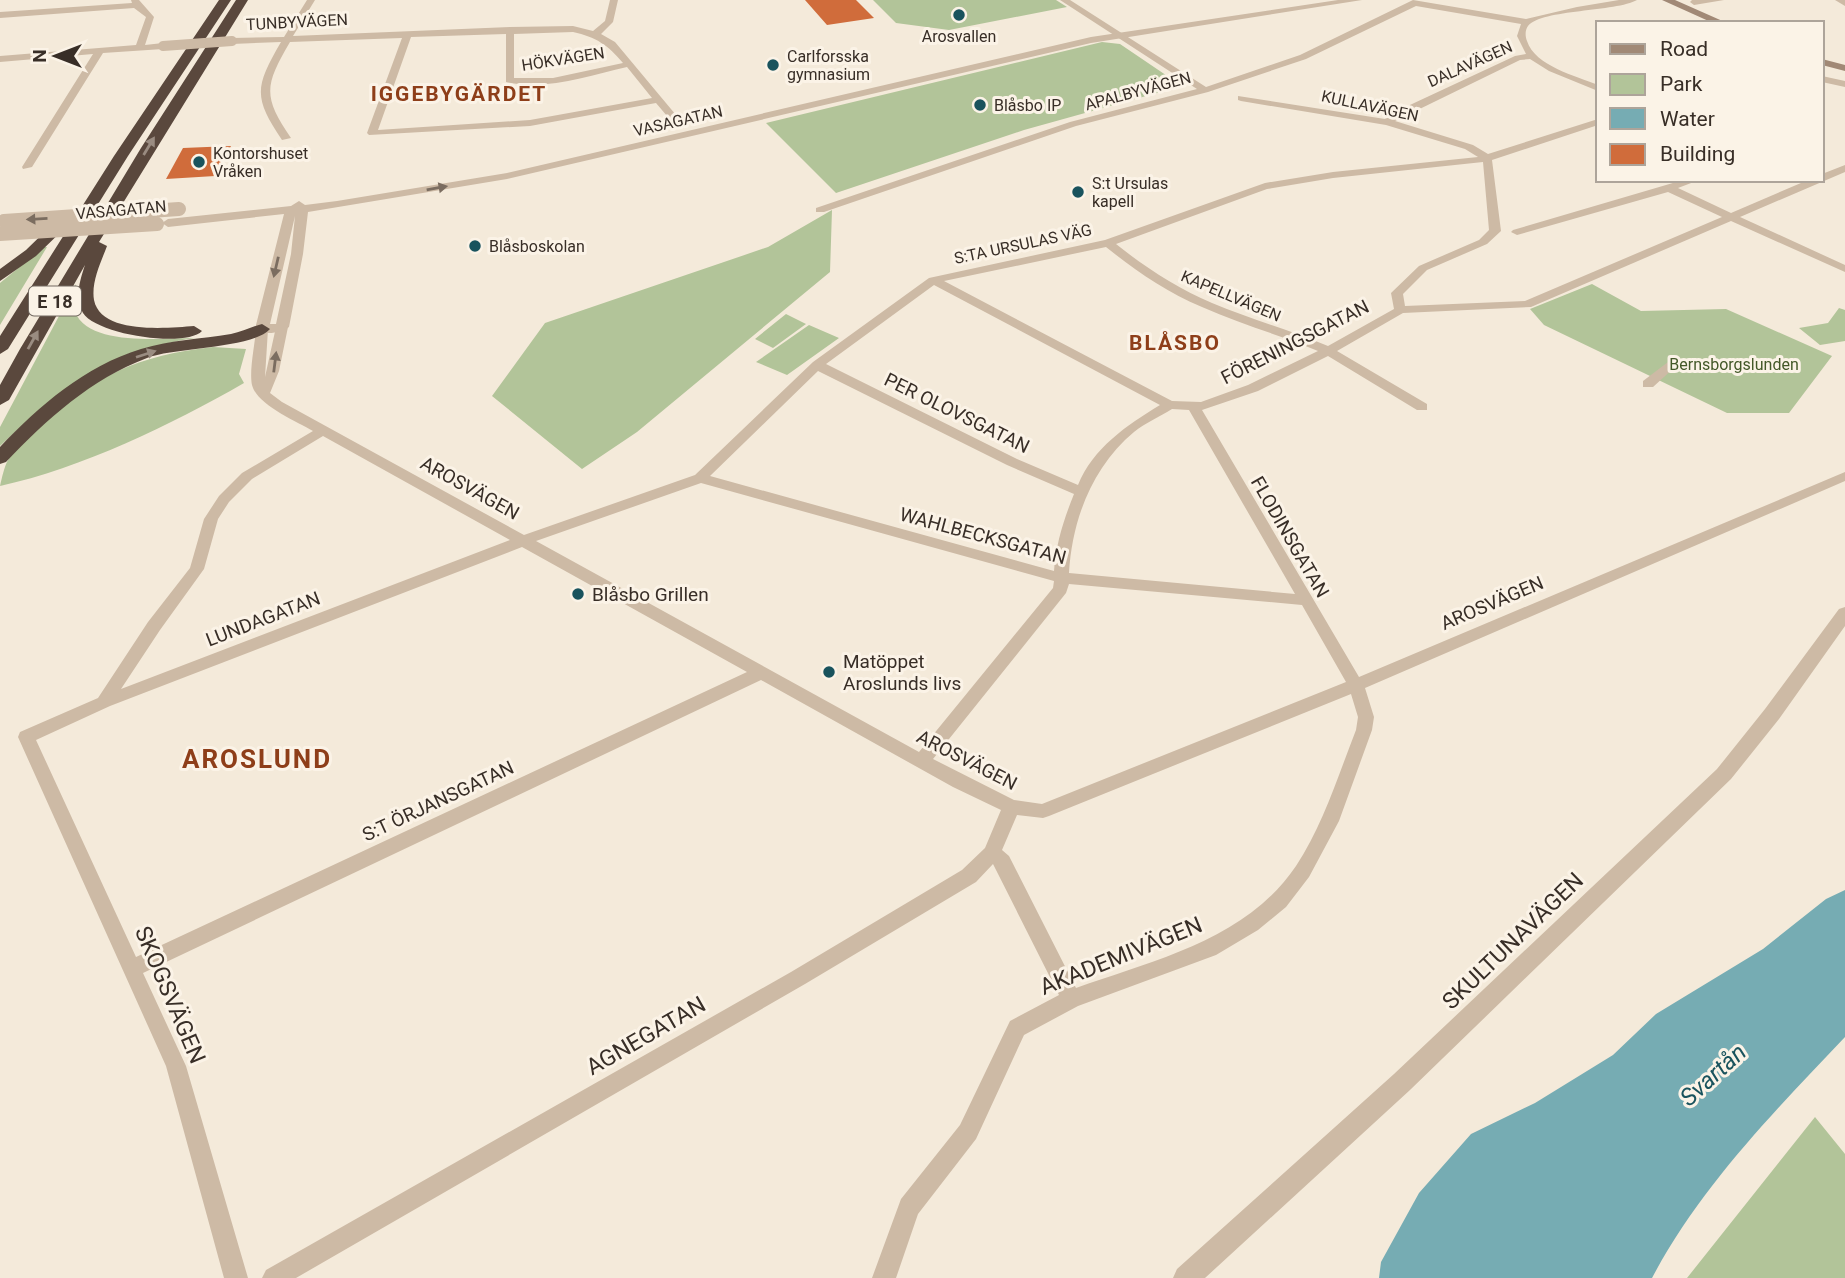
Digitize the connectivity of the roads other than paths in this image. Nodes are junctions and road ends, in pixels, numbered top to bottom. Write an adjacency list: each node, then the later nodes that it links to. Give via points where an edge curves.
1 (225, 0): 50 (highway, E 18)
2 (242, 0): 52 (highway, E 18, one-way to 2)
3 (311, 0): 23 (street)
4 (614, 0): 22 (street, via 609,23)
5 (1064, 0): 20 (street)
6 (1312, 0): 20 (street, VASAGATAN)
7 (1357, 0): 10 (street, VASAGATAN)
8 (1633, 0): 18 (street)
9 (1720, 0): 14 (street)
10 (1335, 1): 20 (street, VASAGATAN)
11 (136, 2): 15 (street); 24 (street, via 150,17)
12 (1416, 2): 18 (street); 36 (street, APALBYVÄGEN, via 1303,57)
13 (1663, 2): 16 (main road); 17 (main road)
14 (1694, 2)
15 (0, 15)
16 (1698, 21)
17 (1716, 21)
18 (1526, 22): 27 (street, via 1522,43)
19 (510, 30): 21 (street, TUNBYVÄGEN); 22 (street, TUNBYVÄGEN, via 573,29); 31 (street, HÖKVÄGEN, via 509,80 552,79)
20 (1115, 32): 36 (street); 41 (street, VASAGATAN)
21 (408, 33): 23 (street, TUNBYVÄGEN); 38 (street, via 372,133 530,123)
22 (595, 34): 31 (street)
23 (289, 38): 24 (street, TUNBYVÄGEN, bridge); 42 (street, via 264,92)
24 (140, 48): 25 (street, TUNBYVÄGEN)
25 (100, 51): 28 (street, TUNBYVÄGEN); 44 (street)
26 (1824, 55): 29 (main road)
27 (1530, 56): 35 (street); 39 (street, DALAVÄGEN)
28 (0, 59)
29 (1845, 60)
30 (1824, 63): 32 (main road)
31 (630, 64): 38 (street)
32 (1845, 68)
33 (1824, 79): 34 (street)
34 (1845, 84)
35 (1596, 87)
36 (1205, 90): 54 (street, APALBYVÄGEN, via 1073,124)
37 (1241, 98): 39 (street, KULLAVÄGEN)
38 (659, 100): 41 (street)
39 (1387, 122): 43 (street, KULLAVÄGEN, via 1469,146)
40 (1596, 123): 43 (street, S:TA URSULAS VÄG)
41 (684, 131): 51 (street, VASAGATAN); 53 (street, VASAGATAN, one-way to 41, via 507,176)
42 (286, 138)
43 (1487, 158): 62 (street, S:TA URSULAS VÄG, via 1265,186); 66 (street, via 1495,231 1483,242 1418,271 1397,293)
44 (27, 167)
45 (1845, 169): 46 (street, FÖRENINGSGATAN)
46 (1824, 177)
47 (1688, 182): 49 (street)
48 (1812, 182): 56 (street, FÖRENINGSGATAN)
49 (1670, 188): 56 (street); 59 (street)
50 (99, 191): 64 (highway, E 18); 69 (highway, E 18)
51 (299, 203): 53 (street, VASAGATAN); 55 (street, VASAGATAN); 57 (street, VASAGATAN, one-way to 57, bridge); 58 (street); 61 (street)
52 (115, 205): 68 (highway, E 18, via 87,288 87,306 95,317 137,332); 75 (highway, E 18, one-way to 52)
53 (337, 205): 61 (street, via 310,217)
54 (820, 210)
55 (230, 217): 58 (street, via 275,220); 60 (street, VASAGATAN, bridge)
56 (1732, 218): 63 (street); 66 (street, FÖRENINGSGATAN, via 1527,304)
57 (2, 221)
58 (284, 230): 68 (street, one-way to 68)
59 (1517, 232)
60 (0, 234)
61 (298, 236): 67 (street)
62 (1108, 243): 65 (street, S:TA URSULAS VÄG); 70 (street, KAPELLVÄGEN, via 1144,272 1195,301)
63 (1845, 270)
64 (0, 276)
65 (933, 280): 72 (street, S:TA URSULAS VÄG); 76 (street)
66 (1400, 310): 70 (street, FÖRENINGSGATAN)
67 (282, 327): 68 (street); 74 (street, one-way to 67, via 273,380)
68 (262, 329): 74 (street, via 258,384); 80 (highway, one-way to 68, via 64,397 122,363 164,348 245,338)
69 (0, 349)
70 (1327, 352): 77 (street, FÖRENINGSGATAN, via 1228,399); 78 (street, KAPELLVÄGEN)
71 (1672, 363): 73 (street)
72 (817, 365): 82 (street, S:TA URSULAS VÄG); 83 (street, PER OLOVSGATAN)
73 (1648, 384)
74 (263, 394): 79 (street, AROSVÄGEN)
75 (0, 400)
76 (1169, 405): 77 (street, FÖRENINGSGATAN); 83 (street, via 1110,447)
77 (1194, 407): 86 (street, FLODINSGATAN)
78 (1422, 407)
79 (324, 430): 84 (street, AROSVÄGEN); 90 (street, via 256,470 224,499 211,519 197,569)
80 (0, 458)
81 (1845, 475): 89 (street, AROSVÄGEN)
82 (700, 478): 84 (street, S:TA URSULAS VÄG); 85 (street, WAHLBECKSGATAN)
83 (1082, 492): 85 (street, via 1063,550)
84 (522, 541): 88 (street, AROSVÄGEN); 90 (street, LUNDAGATAN)
85 (1063, 579): 86 (street, WAHLBECKSGATAN); 92 (street, via 1061,589)
86 (1305, 600): 89 (street, FLODINSGATAN)
87 (1845, 613): 100 (street, SKULTUNAVÄGEN, via 1724,774 1402,1082)
88 (761, 673): 92 (street, AROSVÄGEN); 95 (street, S:T ÖRJANSGATAN)
89 (1356, 685): 93 (street, AROSVÄGEN, via 1043,811); 96 (street, AKADEMIVÄGEN, via 1366,717 1364,730 1330,821 1302,872 1279,901 1209,949)
90 (104, 702): 91 (street, LUNDAGATAN, via 26,737)
91 (27, 743): 95 (street, SKOGSVÄGEN)
92 (922, 761): 93 (street, AROSVÄGEN)
93 (1011, 807): 94 (street, AGNEGATAN)
94 (992, 853): 96 (street, via 1003,861); 98 (street, AGNEGATAN, via 969,876 799,978)
95 (133, 968): 97 (street, SKOGSVÄGEN, via 176,1066)
96 (1071, 999): 99 (street, AKADEMIVÄGEN, via 1017,1028 968,1132 909,1207)
97 (236, 1278)
98 (274, 1278)
99 (884, 1278)
100 (1186, 1278)

